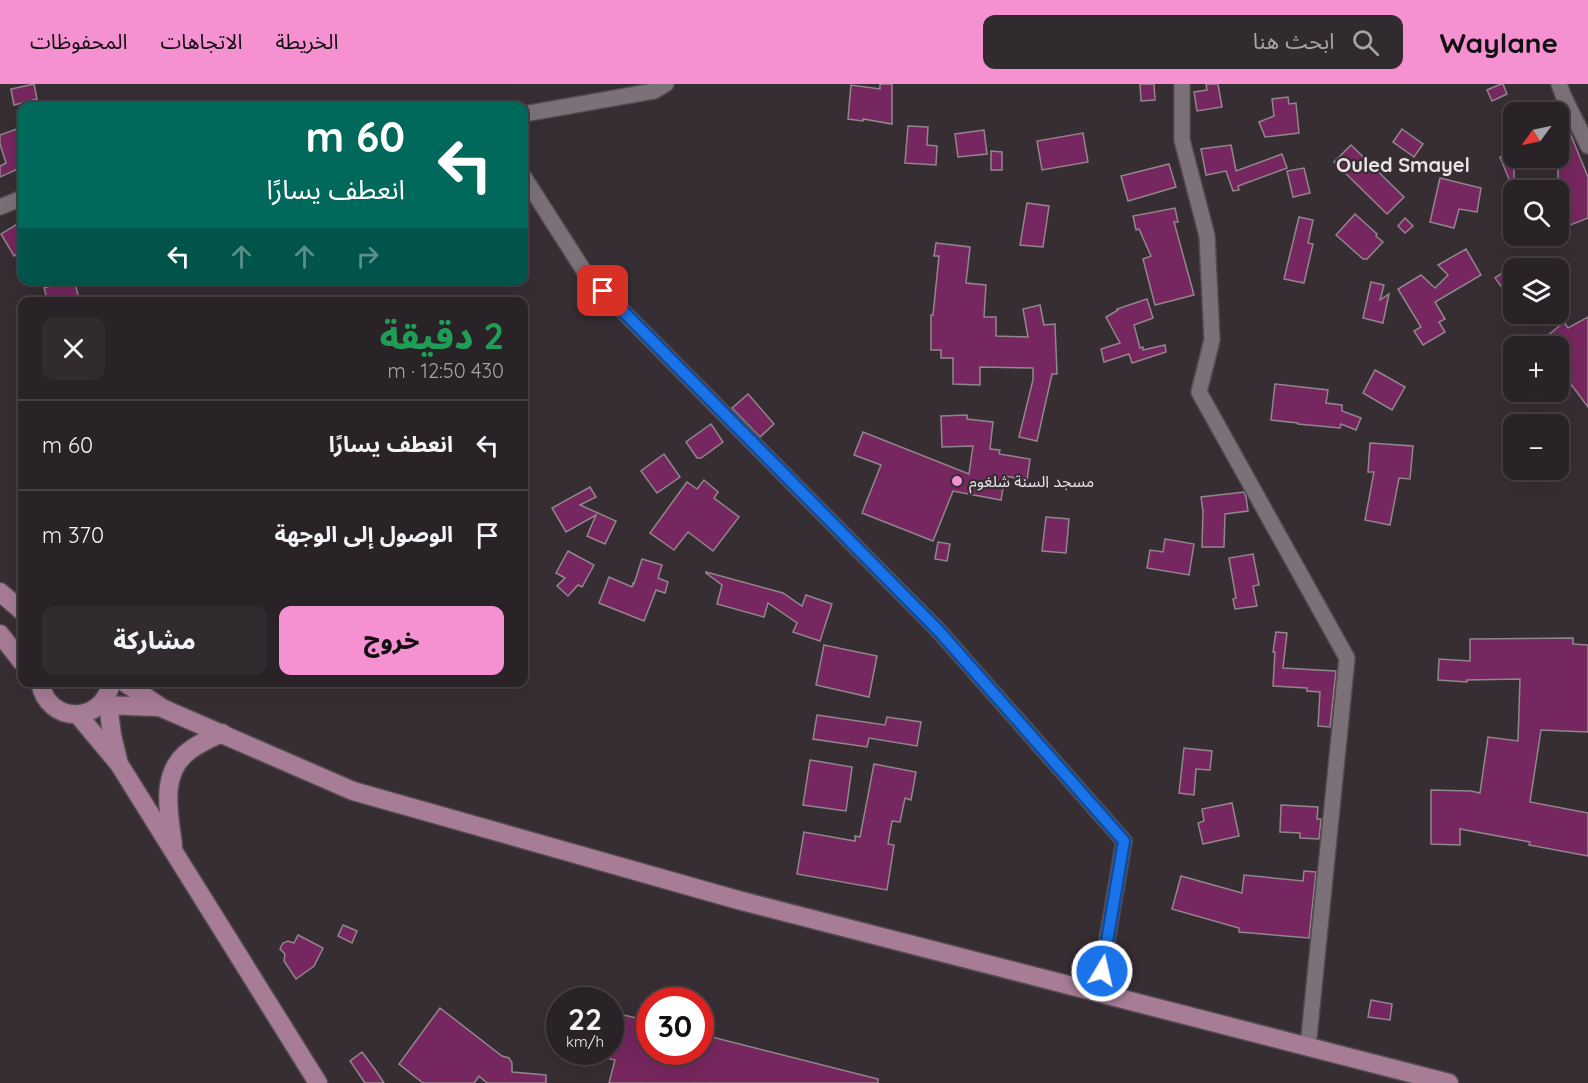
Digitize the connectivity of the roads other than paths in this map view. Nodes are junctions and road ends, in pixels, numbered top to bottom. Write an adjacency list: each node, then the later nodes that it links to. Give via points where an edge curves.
1 (666, 84): 4 (street, via 654,92)
2 (1182, 84): 23 (street, via 1182,140 1207,236 1212,340 1199,392 1347,658)
3 (1559, 84): 5 (street)
4 (528, 113)
5 (1588, 146)
6 (528, 183): 22 (street, via 586,274 938,630 1124,841)
7 (18, 200): 8 (street)
8 (0, 207)
9 (0, 592): 10 (main road)
10 (18, 608)
11 (0, 634): 12 (main road); 13 (main road)
12 (18, 639)
13 (18, 657)
14 (41, 687): 18 (main road, via 53,707)
15 (131, 687): 17 (main road)
16 (107, 697): 17 (main road); 18 (main road, via 94,710); 20 (main road)
17 (162, 708): 19 (main road)
18 (78, 715): 20 (main road)
19 (222, 733): 21 (main road, via 201,743 176,764 167,797); 22 (main road, via 353,792 738,900)
20 (119, 764): 21 (main road)
21 (174, 852): 24 (main road)
22 (1098, 993): 23 (main road)
23 (1308, 1047): 25 (main road)
24 (318, 1083)
25 (1449, 1083)

